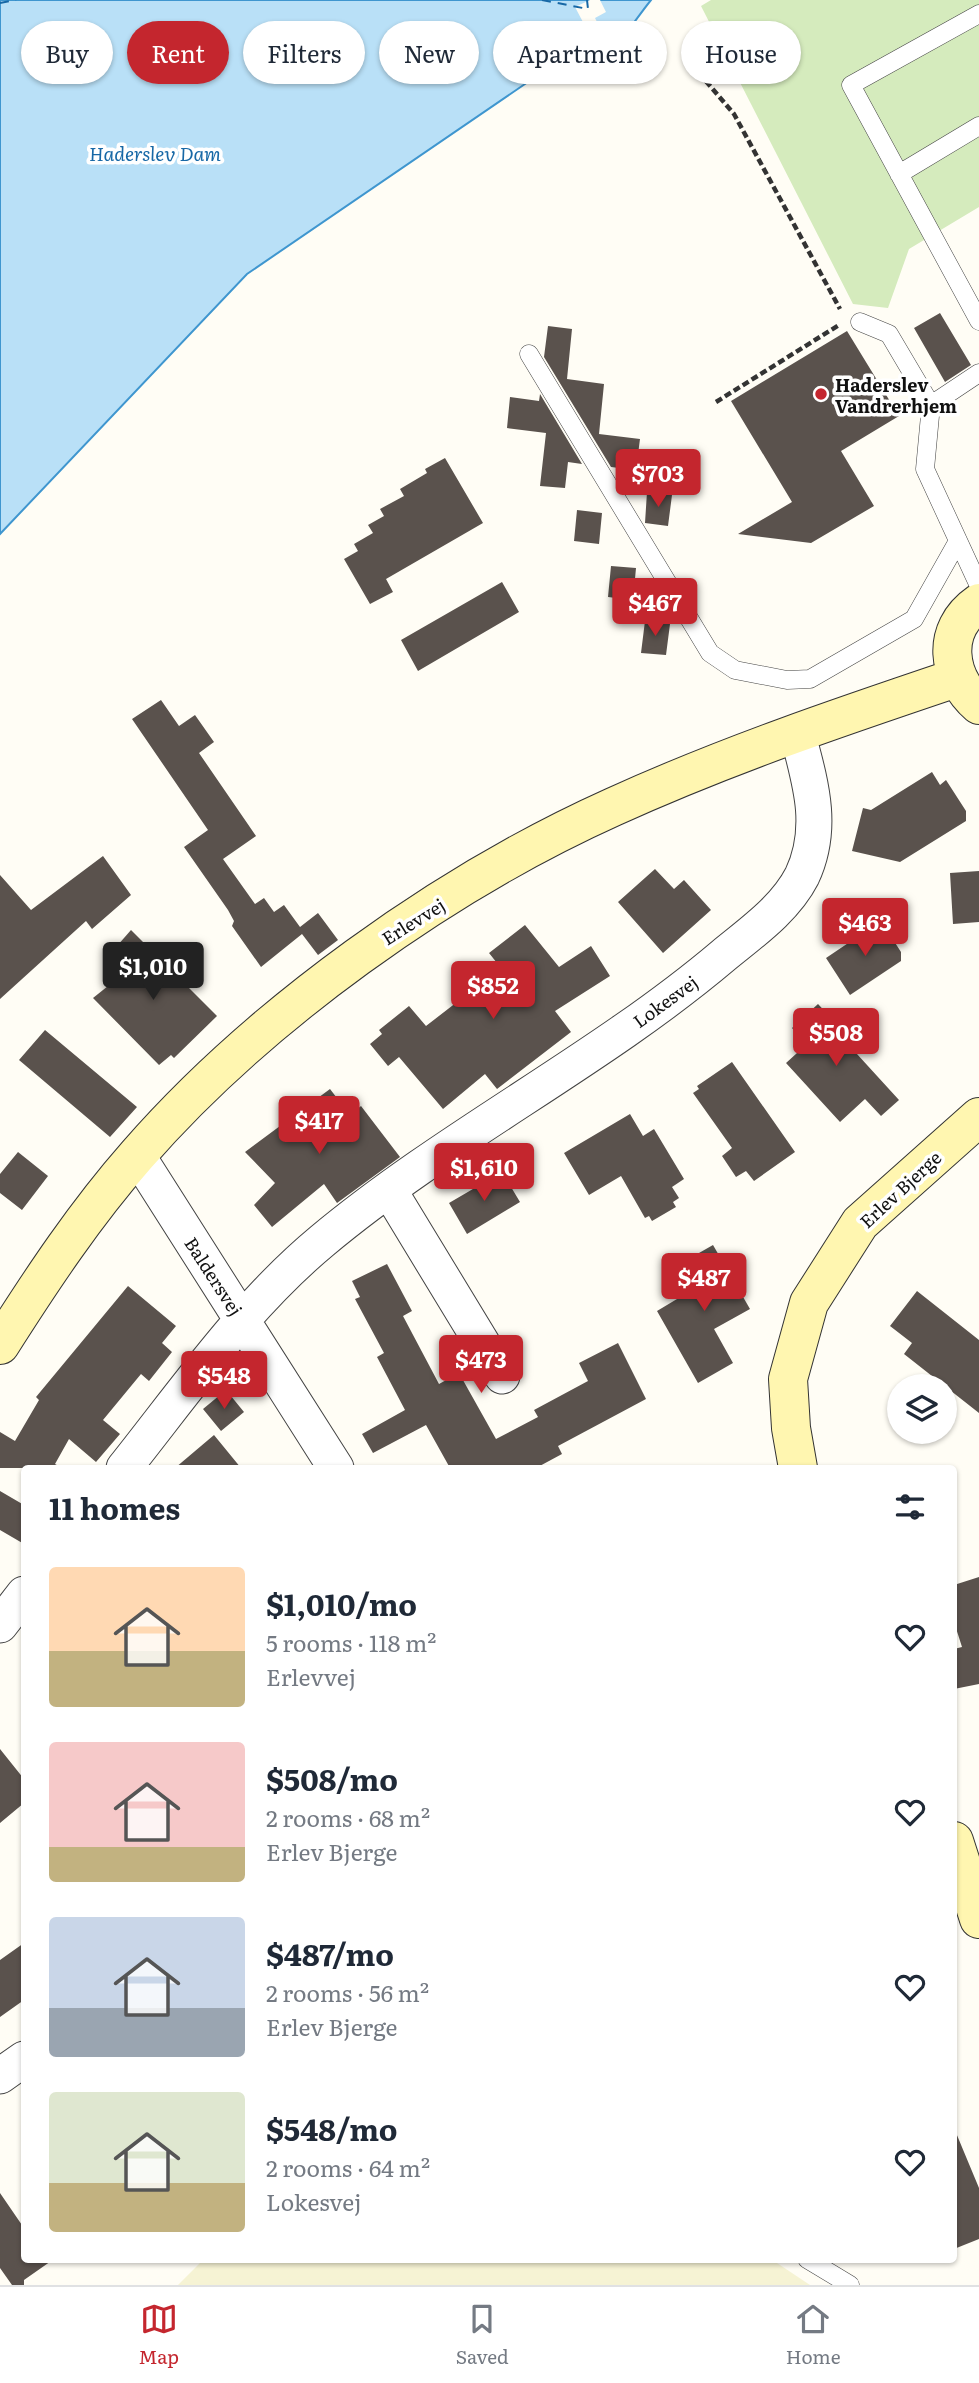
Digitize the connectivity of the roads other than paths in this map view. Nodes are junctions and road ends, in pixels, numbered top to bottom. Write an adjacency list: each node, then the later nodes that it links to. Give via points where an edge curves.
1 (979, 14): 3 (lane, via 851,85)
2 (979, 126): 3 (lane)
3 (899, 174): 4 (lane)
4 (979, 321)
5 (860, 322): 8 (lane, via 889,334)
6 (529, 354): 9 (lane, via 710,653 735,670 787,680 810,679 914,619)
7 (979, 373): 8 (lane)
8 (932, 405): 9 (lane, via 925,469)
9 (958, 541): 10 (lane)
10 (979, 586)
11 (979, 603): 12 (street, via 959,624 952,641 951,660)
12 (967, 691): 13 (street, Erlevvej)
13 (797, 732): 15 (street, Erlevvej, via 612,807 494,870 376,944 240,1052); 16 (street, Lokesvej, via 814,797 814,841 801,877 776,912 681,991)
14 (979, 1117): 22 (street, Erlev Bjerge, via 860,1223 809,1303 788,1378)
15 (137, 1155): 17 (street, Baldersvej); 18 (street, Erlevvej, via 54,1261)
16 (389, 1190): 17 (street, Lokesvej, via 321,1241); 19 (street)
17 (242, 1320): 20 (street, Lokesvej); 21 (street, Baldersvej)
18 (0, 1345)
19 (502, 1376)
20 (126, 1465)
21 (334, 1465)
22 (797, 1465)
23 (21, 1598): 24 (street)
24 (0, 1625)
25 (965, 1854): 26 (street)
26 (979, 1919)
27 (21, 2061): 28 (street)
28 (0, 2076)
29 (814, 2263): 30 (lane)
30 (850, 2285)

